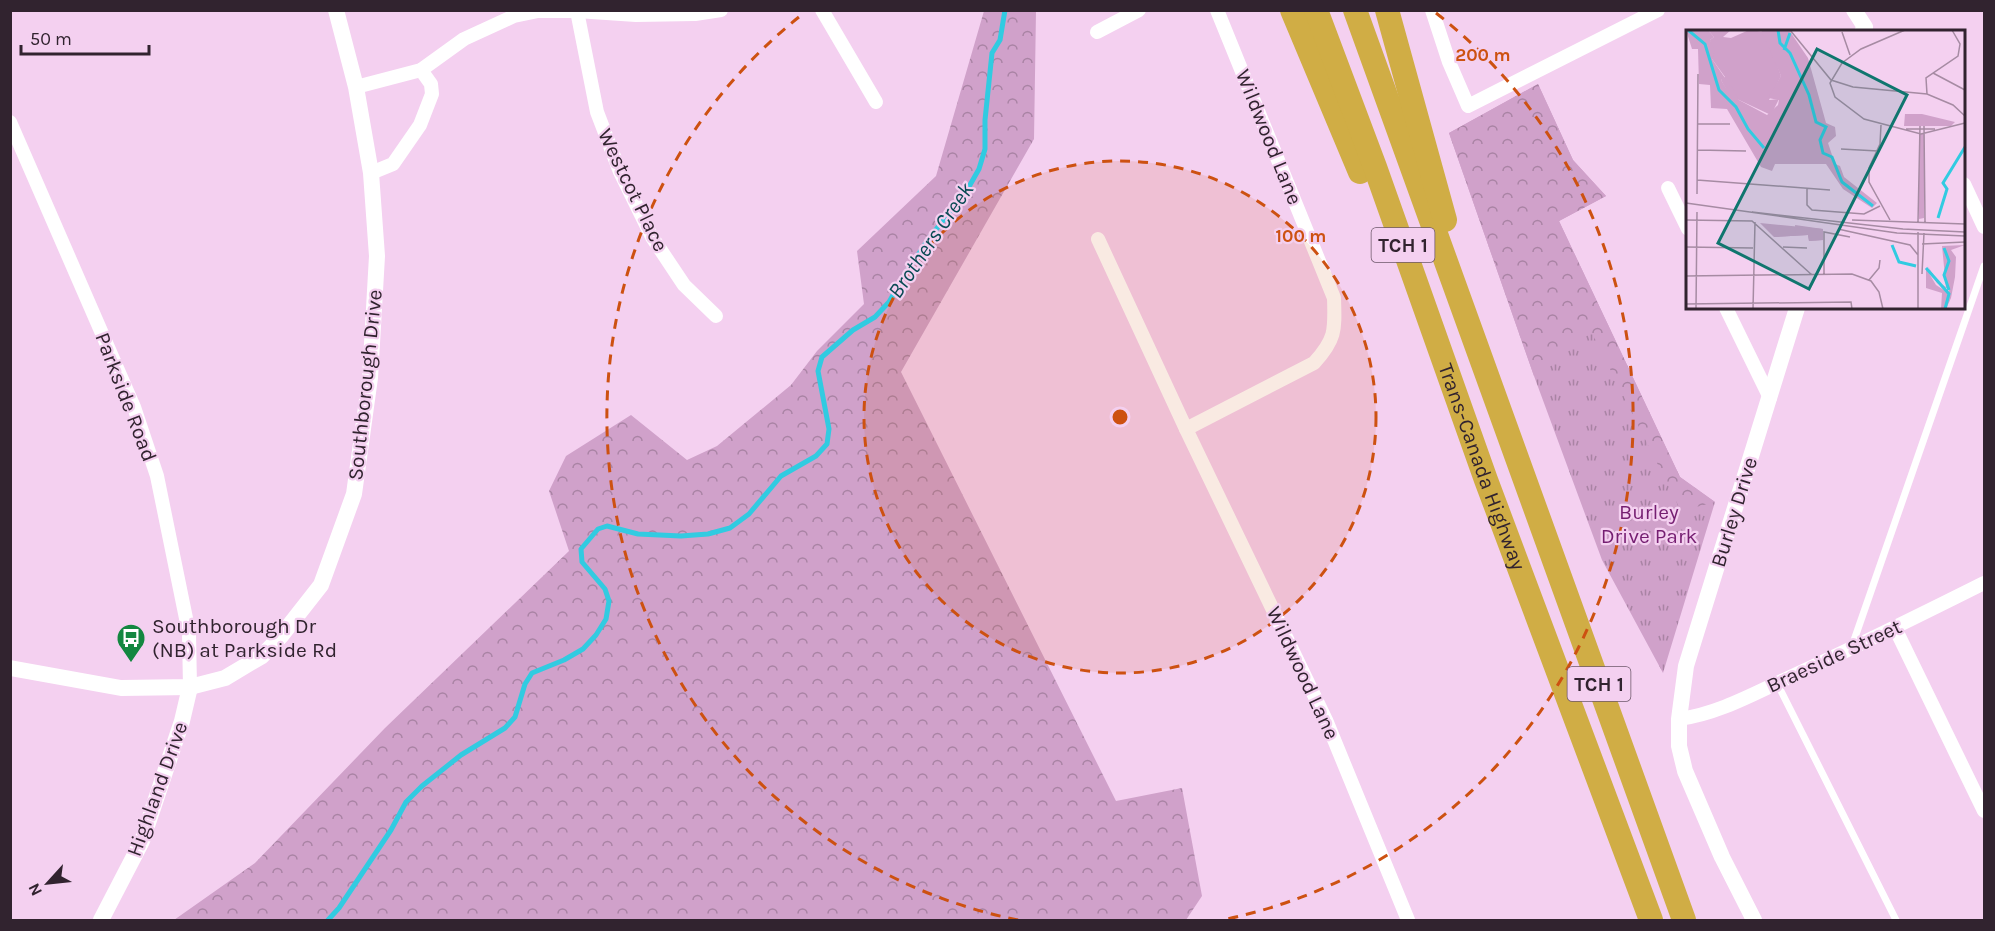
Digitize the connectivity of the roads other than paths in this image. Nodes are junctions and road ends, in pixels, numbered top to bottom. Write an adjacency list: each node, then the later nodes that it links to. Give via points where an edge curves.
1 (336, 10): 17 (street, Southborough Drive)
2 (721, 10): 13 (street, via 636,15)
3 (822, 10): 18 (street)
4 (1139, 10): 15 (street)
5 (1217, 10): 32 (street, Wildwood Lane, via 1334,298 1335,326 1330,346 1314,363)
6 (1292, 10): 33 (highway)
7 (1316, 10): 33 (highway, Trans-Canada Highway / TCH 1)
8 (1355, 10): 30 (highway, Trans-Canada Highway / TCH 1)
9 (1388, 10): 30 (highway)
10 (1432, 10): 11 (street, via 1468,106)
11 (1658, 10)
12 (1854, 10): 14 (street)
13 (577, 11): 16 (street, via 538,11 514,16 464,39); 29 (street, Westcot Place, via 597,112 620,171 652,237 684,285)
14 (1866, 30)
15 (1097, 32)
16 (421, 70): 17 (street); 20 (street, via 431,84 432,94 420,125 393,164)
17 (356, 87): 20 (street, Southborough Drive)
18 (876, 102)
19 (10, 122): 39 (street, Parkside Road, via 134,407 157,476 189,633)
20 (370, 173): 39 (street, Southborough Drive, via 377,256 370,378 354,494 339,540 321,585 262,656 225,678)
21 (1965, 186): 24 (street)
22 (1668, 188): 23 (street)
23 (1686, 225)
24 (1984, 227)
25 (1098, 239): 32 (street, Wildwood Lane)
26 (1984, 266): 36 (lane)
27 (1726, 309): 31 (street)
28 (1797, 309): 31 (street, Burley Drive)
29 (716, 316)
30 (1474, 339): 45 (highway, Trans-Canada Highway / TCH 1)
31 (1770, 398): 40 (street, Burley Drive, via 1686,666)
32 (1186, 429): 43 (street, Wildwood Lane, via 1326,720)
33 (1486, 480): 44 (highway, Trans-Canada Highway / TCH 1)
34 (1984, 583): 35 (street, Braeside Street)
35 (1894, 628): 36 (street, Braeside Street); 41 (street)
36 (1851, 649): 38 (street, Braeside Street)
37 (10, 668): 39 (street, Southborough Drive, via 121,688)
38 (1777, 683): 40 (street, Braeside Street, via 1698,717); 47 (lane)
39 (190, 687): 42 (street, Highland Drive, via 142,841)
40 (1679, 719): 46 (street, Burley Drive, via 1679,746 1685,771)
41 (1984, 811)
42 (102, 921)
43 (1408, 921)
44 (1652, 921)
45 (1684, 921)
46 (1754, 921)
47 (1896, 921)

